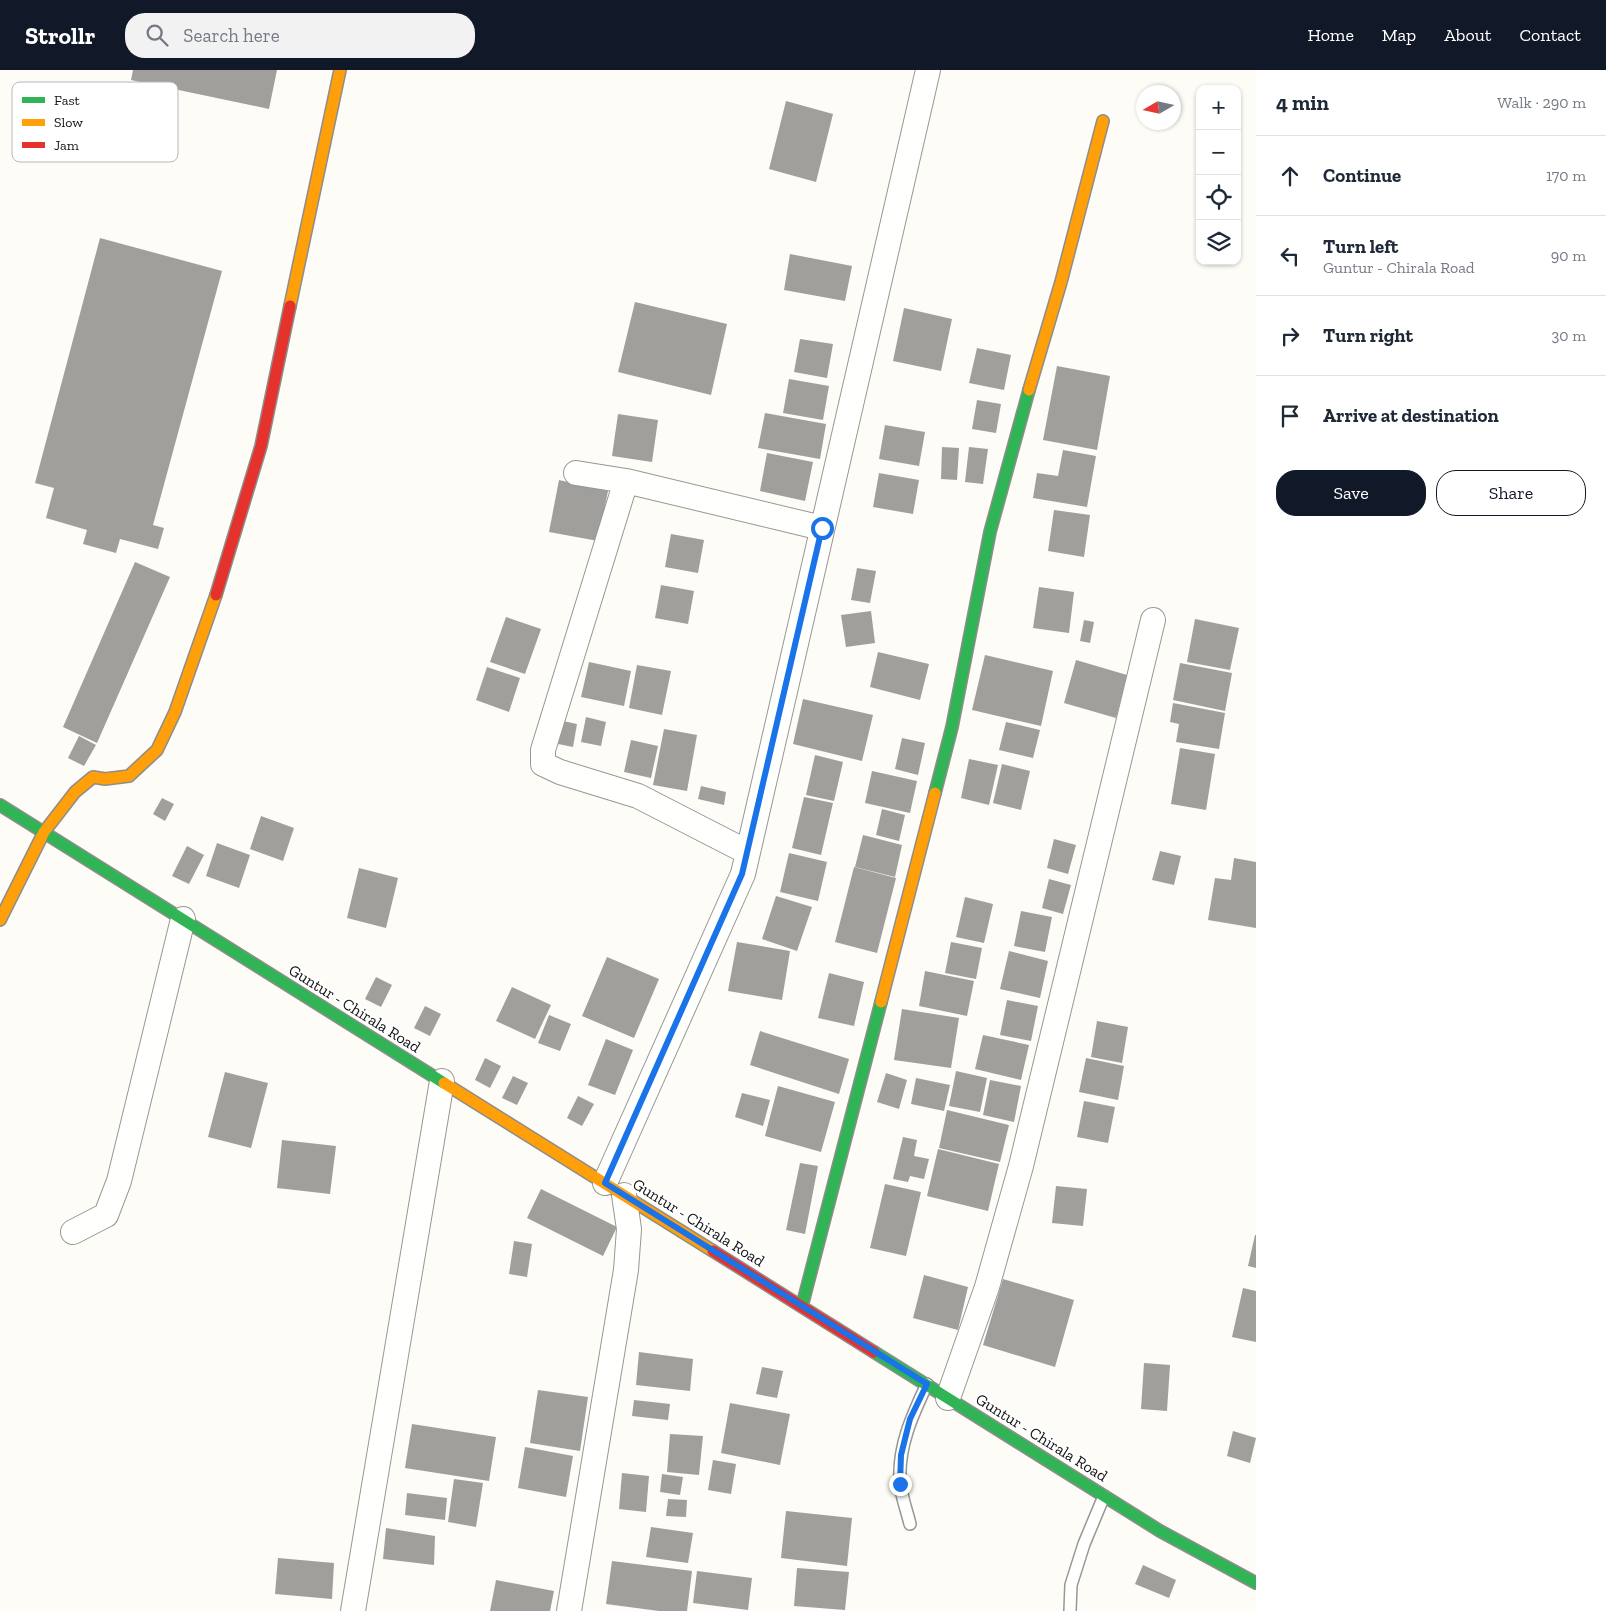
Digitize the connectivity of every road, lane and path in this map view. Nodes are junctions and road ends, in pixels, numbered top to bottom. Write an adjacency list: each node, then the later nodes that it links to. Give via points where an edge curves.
1 (340, 70): 9 (street, via 261,446 218,591 175,712 157,750 129,776 93,777 75,792)
2 (928, 70): 6 (street)
3 (1103, 121): 16 (street, via 990,532 952,728)
4 (576, 473): 5 (street)
5 (626, 481): 6 (street); 10 (street, via 543,750 543,764 638,796)
6 (822, 528): 10 (street)
7 (1153, 620): 18 (street, via 1021,1166 987,1287)
8 (0, 804): 9 (street, Guntur - Chirala Road)
9 (44, 832): 11 (street, Guntur - Chirala Road); 12 (street)
10 (747, 852): 14 (street, via 742,874)
11 (183, 919): 13 (street, Guntur - Chirala Road); 15 (street, via 119,1181 106,1215)
12 (0, 920)
13 (442, 1081): 14 (street, Guntur - Chirala Road); 22 (street)
14 (615, 1189): 16 (street, Guntur - Chirala Road); 23 (street, via 629,1229 626,1270)
15 (73, 1232)
16 (802, 1306): 17 (street, Guntur - Chirala Road)
17 (927, 1384): 18 (street, Guntur - Chirala Road); 20 (lane, via 910,1419 901,1455 900,1484)
18 (948, 1398): 19 (street, Guntur - Chirala Road)
19 (1104, 1496): 21 (street, Guntur - Chirala Road, via 1160,1531); 24 (lane, via 1071,1585)
20 (910, 1524)
21 (1256, 1583)
22 (353, 1611)
23 (570, 1611)
24 (1070, 1611)

